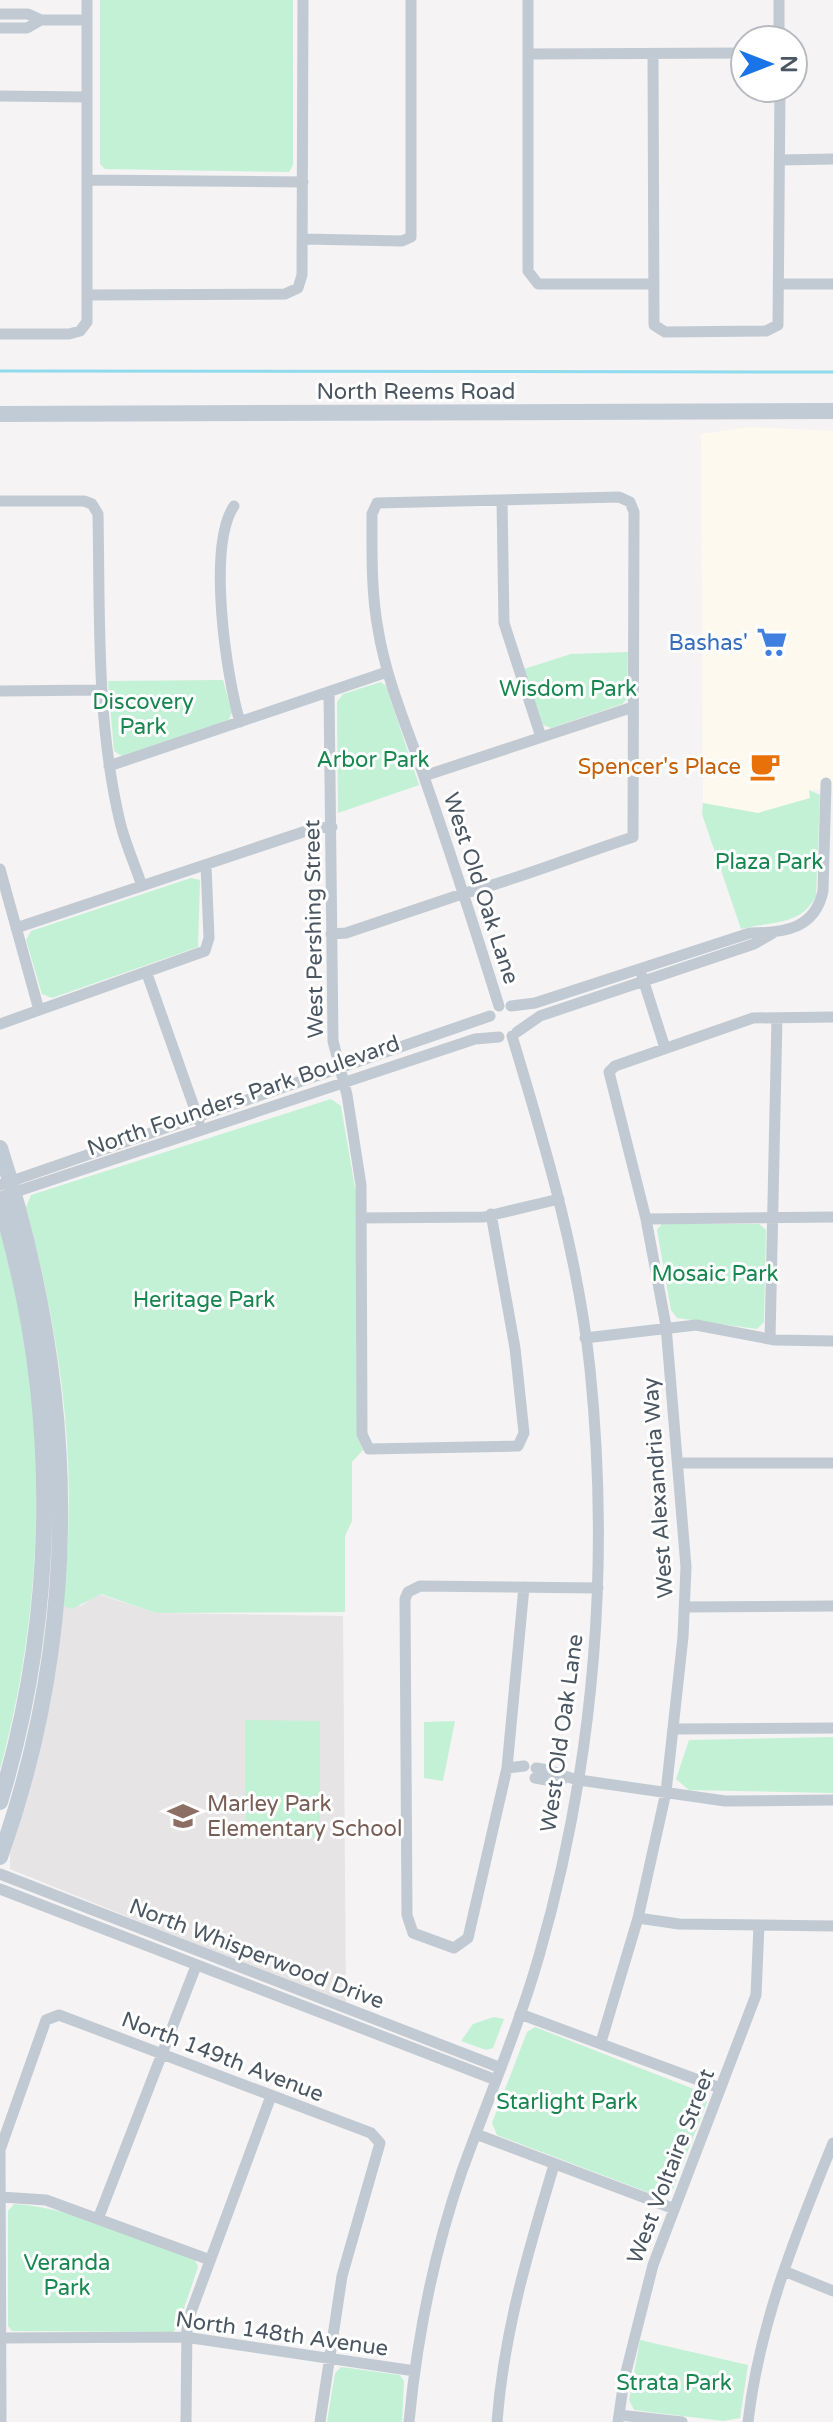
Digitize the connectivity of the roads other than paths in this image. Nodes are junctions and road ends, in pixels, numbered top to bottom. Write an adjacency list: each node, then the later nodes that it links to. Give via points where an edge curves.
1 (87, 0): 8 (street)
2 (303, 0): 20 (street)
3 (411, 0): 21 (street, via 411,237 387,242)
4 (528, 0): 12 (street)
5 (779, 0): 9 (street)
6 (0, 14): 7 (street, via 28,14)
7 (41, 20): 8 (street); 10 (street, via 27,28)
8 (87, 20): 15 (street)
9 (779, 24)
10 (0, 28)
11 (729, 53): 13 (street)
12 (529, 54): 13 (street); 22 (street, via 528,271 538,284)
13 (653, 54): 22 (street)
14 (0, 96): 15 (street)
15 (86, 97): 19 (street)
16 (780, 104): 18 (street)
17 (833, 159): 18 (street)
18 (780, 160): 23 (street)
19 (88, 180): 20 (street); 25 (street)
20 (303, 182): 21 (street)
21 (303, 239): 25 (street, via 298,288 285,294)
22 (653, 284): 23 (street, via 654,325 665,332 766,331 778,325)
23 (780, 284): 24 (street)
24 (833, 284)
25 (88, 295): 26 (street, via 87,322 80,331)
26 (0, 334)
27 (833, 411): 28 (street, North Reems Road)
28 (0, 414)
29 (502, 500): 32 (street, West Old Oak Lane, via 377,503 372,514 373,577); 36 (street, via 619,497 630,502); 38 (street, via 504,623)
30 (0, 501): 33 (street, via 92,504 98,514)
31 (234, 506): 37 (street, via 223,533 223,633)
32 (387, 672): 35 (street); 40 (street, West Old Oak Lane)
33 (101, 690): 34 (street); 39 (street)
34 (0, 691)
35 (329, 692): 37 (street); 42 (street, West Pershing Street)
36 (633, 707): 38 (street); 46 (street, via 633,837)
37 (240, 722): 39 (street)
38 (541, 737): 40 (street)
39 (109, 766): 45 (street)
40 (424, 776): 46 (street, West Old Oak Lane)
41 (826, 783): 50 (street, North Founders Park Boulevard, via 821,903 805,924)
42 (332, 827): 43 (street); 48 (street, West Pershing Street)
43 (206, 865): 45 (street); 49 (street, via 205,951)
44 (0, 869): 47 (street)
45 (142, 886): 47 (street)
46 (462, 894): 48 (street); 51 (street, West Old Oak Lane)
47 (16, 928): 52 (street)
48 (331, 934): 59 (street, West Pershing Street, via 333,1041)
49 (147, 974): 52 (street); 61 (street)
50 (642, 975): 51 (street, North Founders Park Boulevard); 57 (street, North Founders Park Boulevard, via 540,1016); 58 (street)
51 (505, 1006): 53 (street); 57 (street, West Old Oak Lane, via 521,1017)
52 (39, 1010): 56 (street)
53 (490, 1016): 57 (street, via 490,1026); 59 (street, North Founders Park Boulevard)
54 (833, 1017): 55 (street)
55 (777, 1018): 58 (street, via 753,1018); 67 (street)
56 (0, 1024)
57 (510, 1035): 60 (street, North Founders Park Boulevard, via 481,1037); 65 (street, West Old Oak Lane)
58 (665, 1048): 70 (street, West Alexandria Way, via 609,1072)
59 (339, 1069): 60 (street, West Pershing Street); 61 (street, North Founders Park Boulevard)
60 (343, 1082): 62 (street, North Founders Park Boulevard); 69 (street, West Pershing Street, via 359,1166)
61 (197, 1117): 62 (street); 64 (street, North Founders Park Boulevard)
62 (201, 1130): 64 (street, North Founders Park Boulevard)
63 (0, 1148): 64 (street)
64 (5, 1192): 87 (street, via 40,1415 44,1551 35,1642); 88 (street, via 39,1287 61,1465 54,1630 38,1720)
65 (559, 1199): 66 (street); 72 (street, West Old Oak Lane)
66 (491, 1214): 69 (street); 69 (street, West Pershing Street, via 515,1348 524,1433 518,1446 369,1449 362,1434)
67 (775, 1217): 68 (street); 70 (street); 73 (street)
68 (833, 1217)
69 (361, 1218)
70 (646, 1219): 71 (street, West Alexandria Way)
71 (666, 1326): 72 (street); 73 (street, via 696,1325); 75 (street, West Alexandria Way)
72 (585, 1338): 78 (street, West Old Oak Lane, via 599,1500)
73 (770, 1339): 74 (street)
74 (833, 1341)
75 (680, 1463): 76 (street); 80 (street, West Alexandria Way)
76 (833, 1463)
77 (524, 1587): 78 (street); 83 (street); 83 (street, via 420,1586 405,1599 406,1889 413,1933 454,1948 468,1938)
78 (598, 1588): 84 (street, West Old Oak Lane)
79 (833, 1606): 80 (street)
80 (685, 1607): 82 (street, West Alexandria Way)
81 (833, 1728): 82 (street)
82 (674, 1729): 85 (street, West Alexandria Way)
83 (528, 1771): 84 (street, via 560,1771)
84 (579, 1780): 85 (street); 95 (street, West Old Oak Lane, via 554,1899)
85 (666, 1794): 86 (street, via 725,1801); 91 (street, West Alexandria Way)
86 (833, 1800)
87 (0, 1802)
88 (0, 1857)
89 (0, 1874): 98 (street, North Whisperwood Drive)
90 (0, 1889): 94 (street, North Whisperwood Drive)
91 (638, 1918): 92 (street); 96 (street, West Alexandria Way)
92 (759, 1925): 93 (street); 100 (street, West Voltaire Street, via 756,1995)
93 (833, 1926)
94 (196, 1966): 97 (street); 99 (street, North Whisperwood Drive)
95 (520, 2014): 96 (street); 98 (street, West Old Oak Lane)
96 (601, 2042): 100 (street)
97 (161, 2053): 101 (street, North 149th Avenue); 105 (street, North 149th Avenue, via 59,2015 49,2016 2,2137); 107 (street)
98 (501, 2068): 99 (street, West Old Oak Lane)
99 (496, 2080): 102 (street, West Old Oak Lane)
100 (720, 2088): 106 (street, West Voltaire Street)
101 (271, 2096): 109 (street); 114 (street, North 149th Avenue, via 371,2133 380,2143 342,2276)
102 (476, 2134): 104 (street); 115 (street, West Old Oak Lane, via 437,2256)
103 (833, 2143): 110 (street)
104 (554, 2165): 106 (street); 122 (street, via 519,2276)
105 (1, 2197): 107 (street, via 46,2200); 108 (street)
106 (672, 2208): 117 (street, West Voltaire Street, via 637,2323)
107 (98, 2219): 109 (street)
108 (0, 2241): 113 (street)
109 (210, 2260): 112 (street)
110 (784, 2271): 111 (street); 124 (street, via 761,2340)
111 (833, 2291)
112 (185, 2337): 113 (street, North 148th Avenue); 114 (street, North 148th Avenue); 119 (street)
113 (0, 2338): 116 (street)
114 (328, 2359): 115 (street, North 148th Avenue); 120 (street)
115 (415, 2371): 121 (street, West Old Oak Lane)
116 (0, 2380): 118 (street)
117 (618, 2419): 123 (street)
118 (1, 2422)
119 (186, 2422)
120 (320, 2422)
121 (409, 2422)
122 (497, 2422)
123 (682, 2422)
124 (748, 2422)

